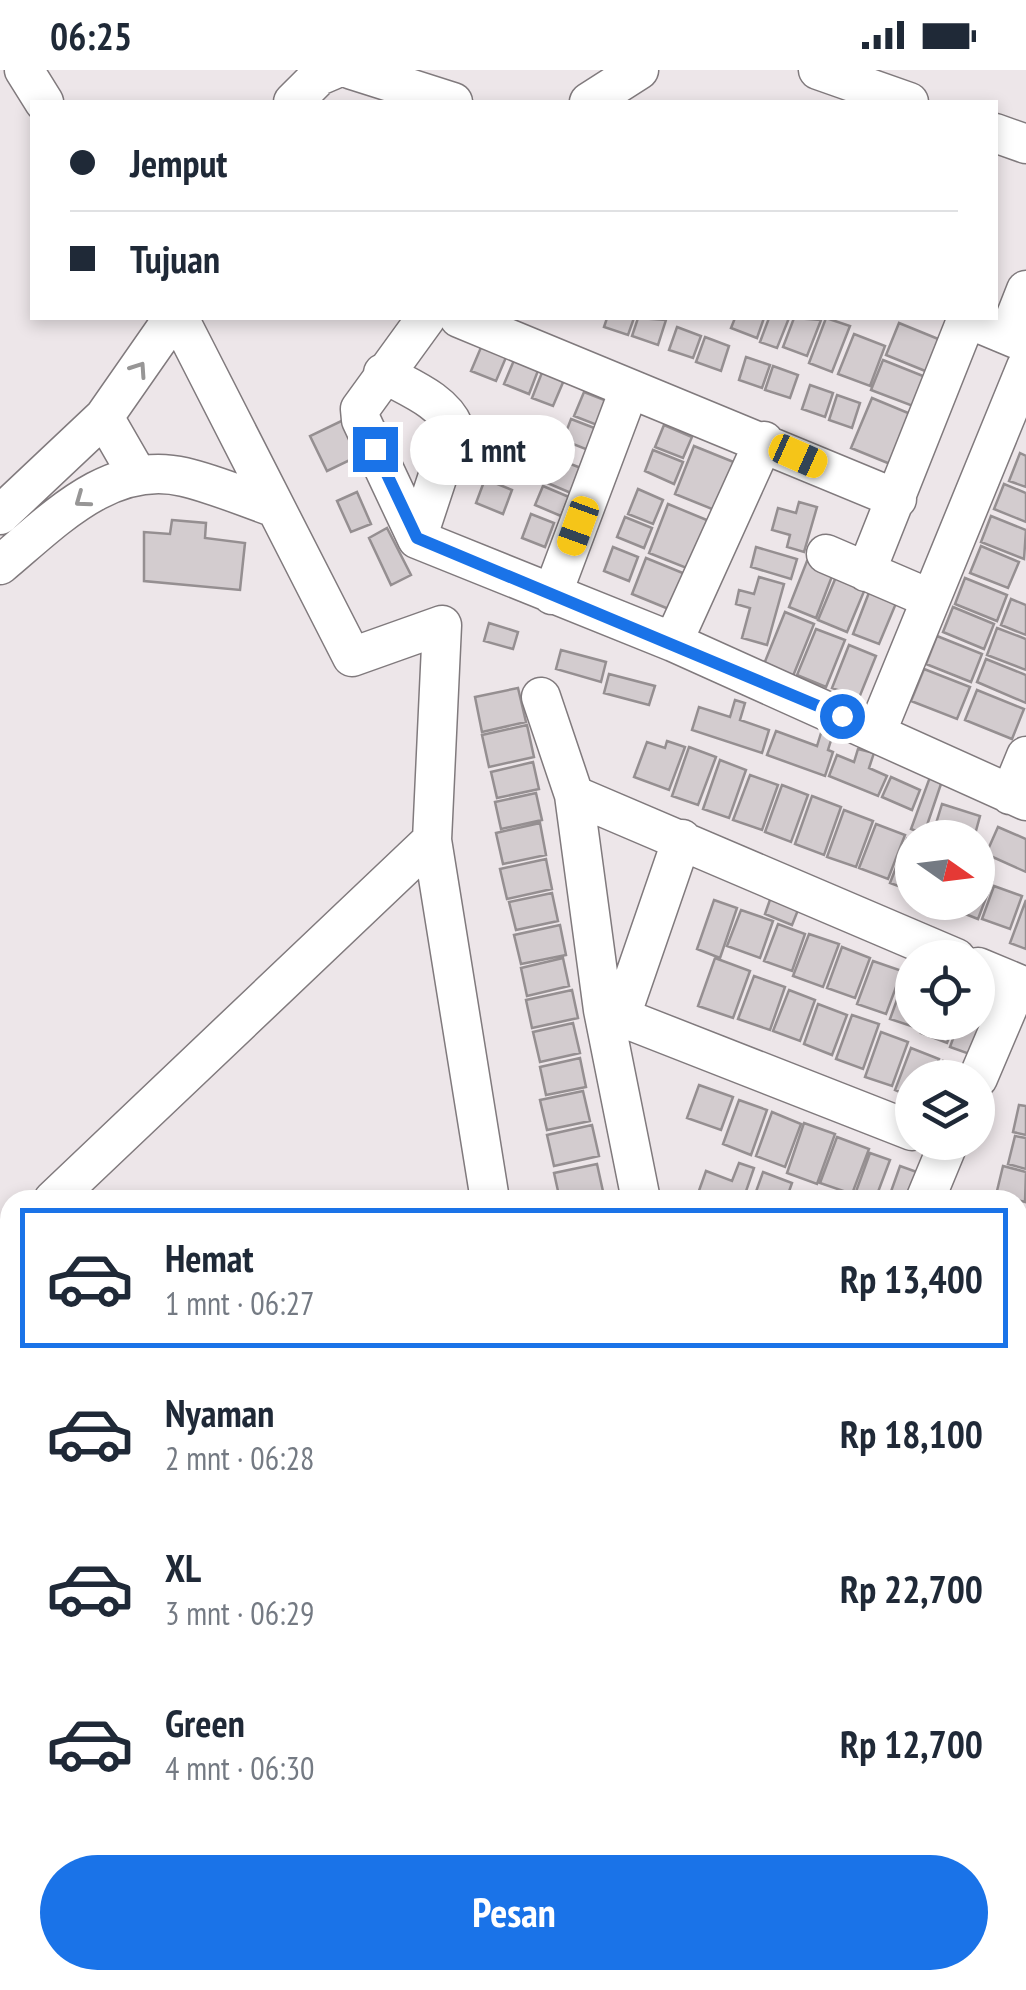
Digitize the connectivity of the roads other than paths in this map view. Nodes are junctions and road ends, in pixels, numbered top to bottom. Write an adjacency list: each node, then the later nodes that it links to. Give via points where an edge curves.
1 (24, 70): 6 (street)
2 (332, 70): 7 (street)
3 (352, 70): 8 (street)
4 (639, 70): 9 (street)
5 (818, 70): 10 (street)
6 (43, 100)
7 (295, 100)
8 (447, 100)
9 (592, 100)
10 (903, 100)
11 (998, 134): 12 (street)
12 (1026, 144)
13 (1026, 290): 20 (street)
14 (175, 320): 24 (street, one-way to 14)
15 (177, 320): 28 (street)
16 (424, 320): 22 (street)
17 (465, 320): 23 (street)
18 (965, 320): 27 (street)
19 (971, 320): 20 (street)
20 (1018, 338)
21 (1026, 367): 35 (street)
22 (383, 373): 30 (street, via 360,409 361,420); 30 (street, via 448,414 454,427)
23 (629, 390): 25 (street); 34 (street)
24 (104, 417): 26 (street); 29 (street)
25 (764, 441): 27 (street); 36 (street)
26 (138, 476): 28 (street, via 180,476); 32 (street, one-way to 32, via 91,492)
27 (898, 499): 33 (street)
28 (273, 507): 43 (street, via 352,657 442,625)
29 (0, 515)
30 (417, 538): 34 (street)
31 (826, 554): 33 (street)
32 (0, 565)
33 (866, 572): 35 (street)
34 (552, 594): 36 (street)
35 (931, 599): 38 (street)
36 (672, 642): 38 (street)
37 (541, 697): 40 (street)
38 (877, 731): 41 (street)
39 (1026, 756): 41 (street)
40 (574, 795): 42 (street); 47 (street)
41 (1018, 798)
42 (682, 839): 44 (street); 47 (street)
43 (432, 840): 51 (street); 52 (street)
44 (915, 940)
45 (995, 974): 46 (street)
46 (1022, 986): 48 (street)
47 (612, 1013): 49 (street); 53 (street)
48 (987, 1060)
49 (895, 1124)
50 (941, 1160): 54 (street)
51 (63, 1190)
52 (488, 1190)
53 (639, 1190)
54 (930, 1190)

